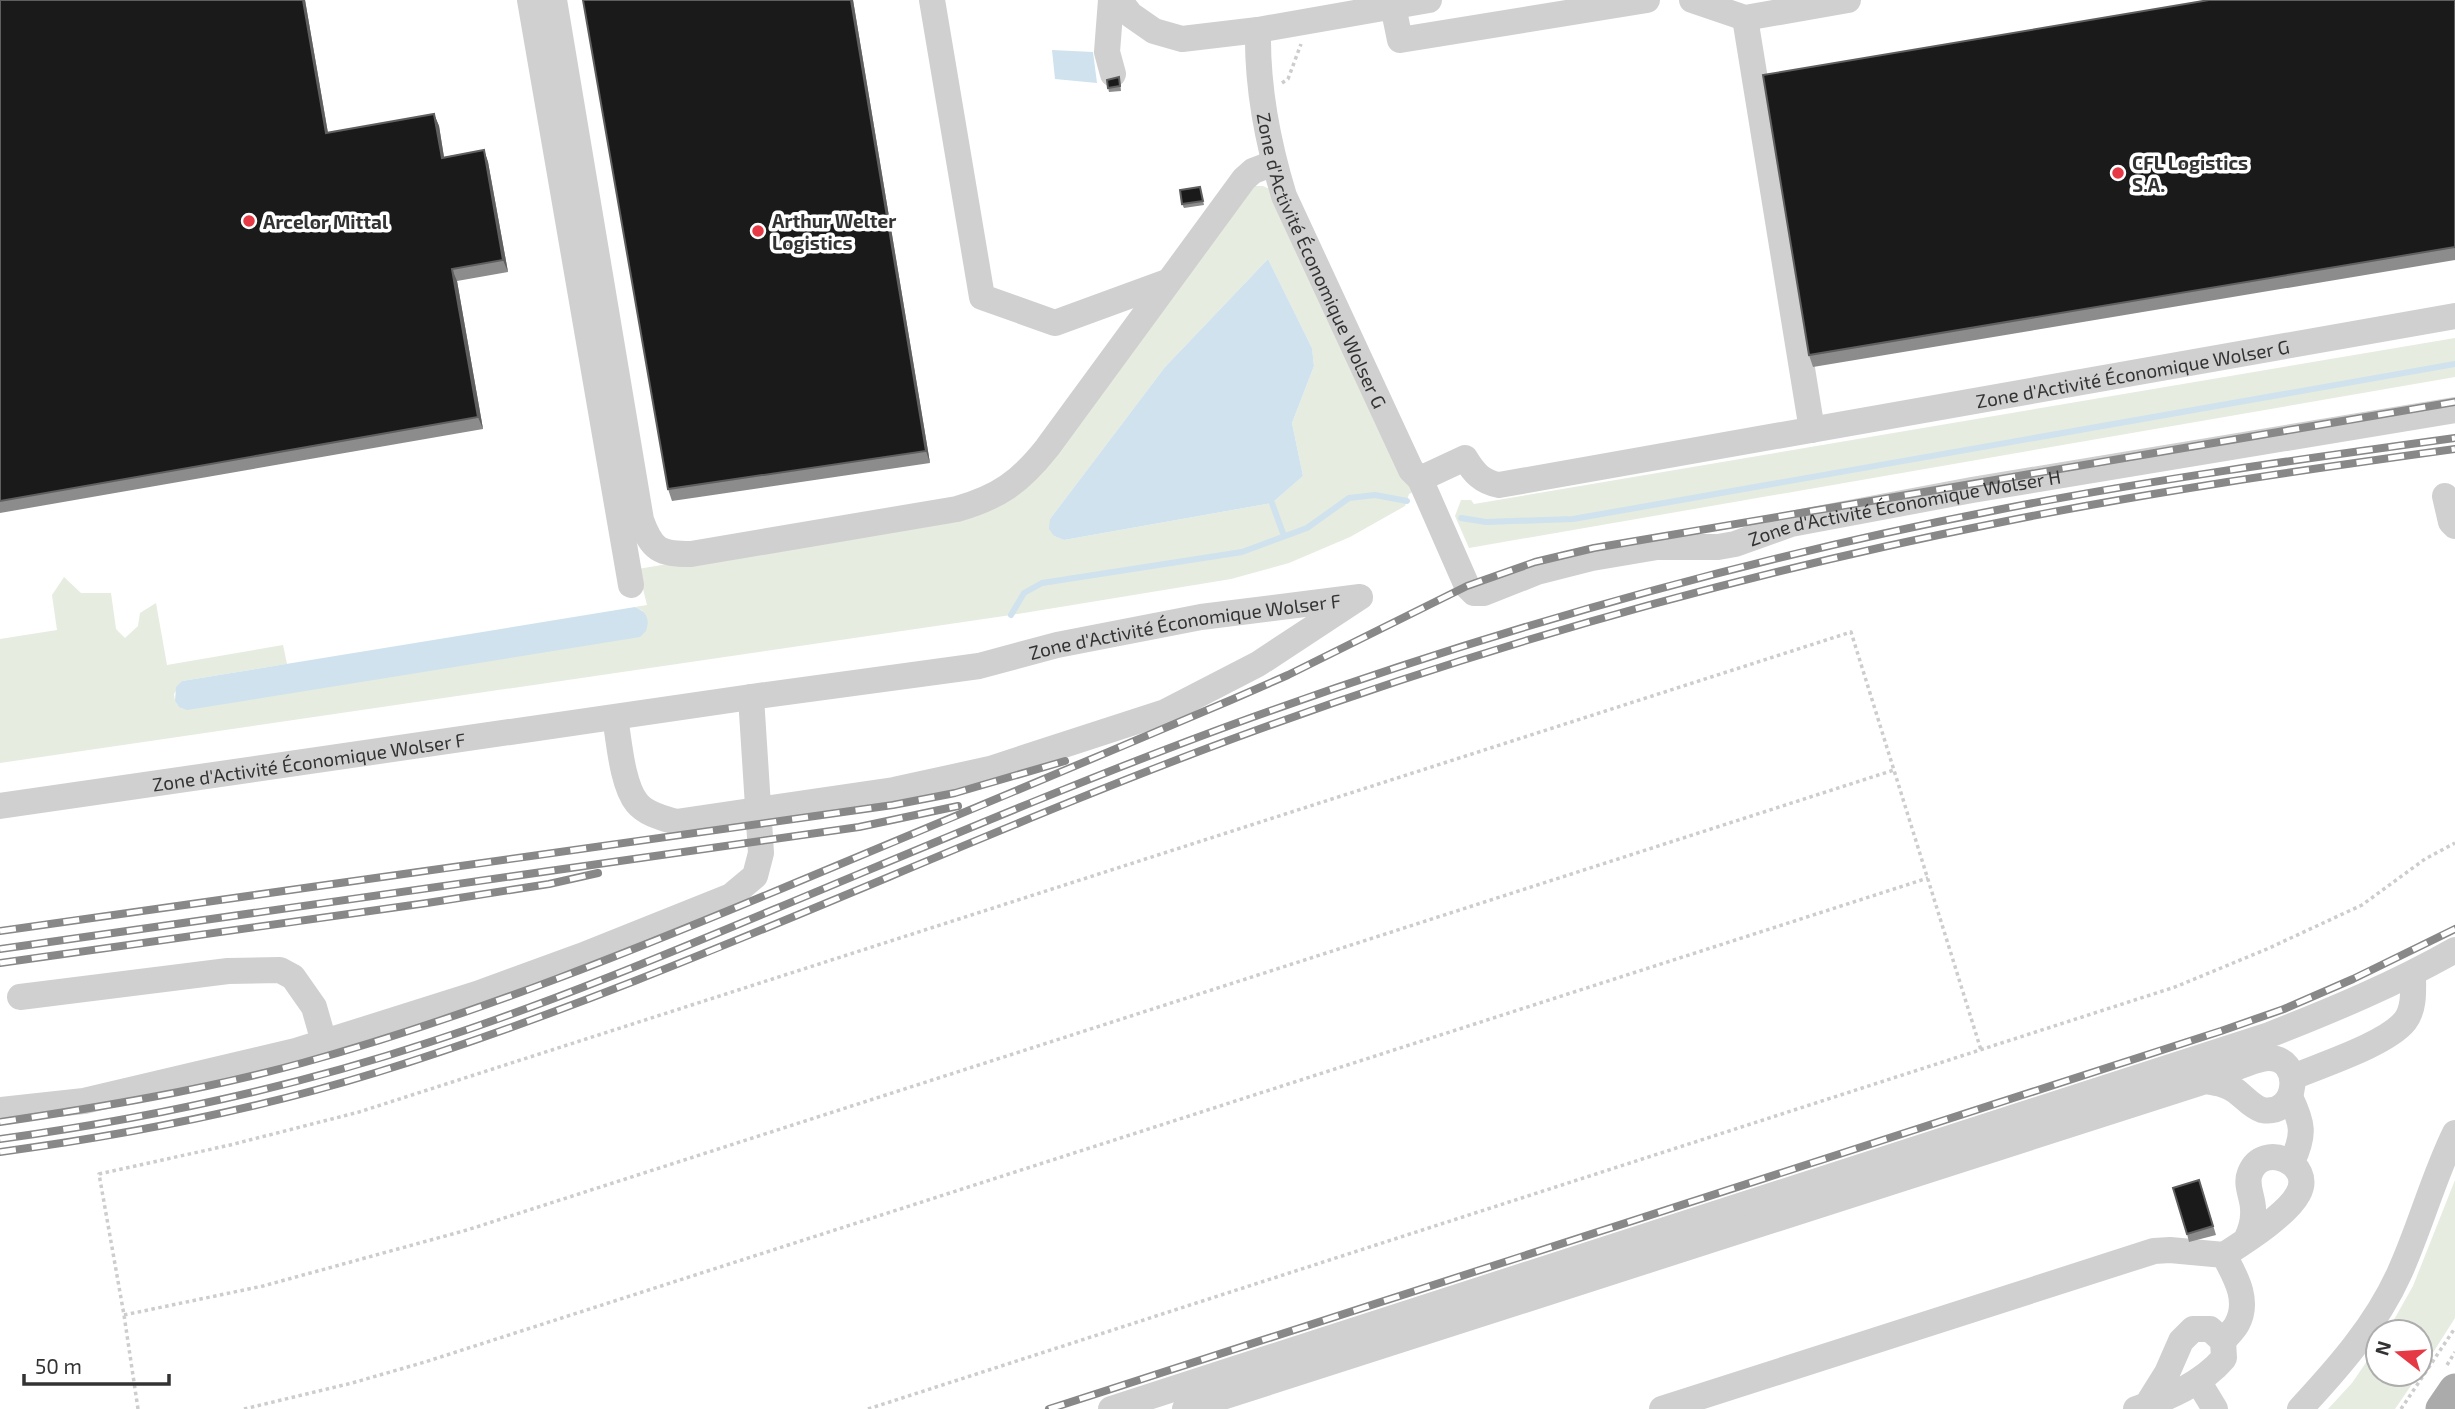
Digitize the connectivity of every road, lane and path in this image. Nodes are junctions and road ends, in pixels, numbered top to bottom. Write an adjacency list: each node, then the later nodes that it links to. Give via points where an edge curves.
1 (530, 0): 24 (lane)
2 (554, 0): 17 (lane, via 641,520 649,541 668,554 937,513 984,501 1008,488 1030,470)
3 (932, 0): 17 (lane, via 982,297 1055,323)
4 (1111, 0): 14 (lane, via 1107,52)
5 (1119, 0): 13 (lane, via 1130,15 1154,32 1182,39)
6 (1429, 0): 10 (lane)
7 (1647, 0): 10 (lane, via 1401,40)
8 (1692, 0): 11 (lane)
9 (1849, 0): 11 (lane)
10 (1393, 6): 12 (lane)
11 (1745, 18): 20 (lane)
12 (1303, 22): 13 (lane); 15 (path, via 1303,36 1288,79)
13 (1258, 30): 15 (lane, Zone d'Activité Économique Wolser G)
14 (1113, 74)
15 (1262, 86): 16 (lane, Zone d'Activité Économique Wolser G)
16 (1274, 163): 17 (lane, via 1244,178); 21 (lane, Zone d'Activité Économique Wolser G, via 1318,274 1410,470)
17 (1167, 282)
18 (2455, 316): 20 (lane, Zone d'Activité Économique Wolser G)
19 (2455, 410): 21 (lane, Zone d'Activité Économique Wolser H, via 1791,524 1718,547 1657,547 1592,558 1537,572 1484,593 1474,593 1467,586)
20 (1812, 430): 21 (lane, Zone d'Activité Économique Wolser G, via 1499,485 1486,482 1465,458)
21 (1422, 483)
22 (2445, 496): 23 (lane)
23 (2455, 526)
24 (631, 585)
25 (751, 697): 26 (lane, Zone d'Activité Économique Wolser F); 29 (lane); 29 (lane, Zone d'Activité Économique Wolser F, via 979,666 1201,617 1360,597 1258,664 1165,712 990,769 894,790)
26 (615, 717): 28 (lane, Zone d'Activité Économique Wolser F); 29 (lane, Zone d'Activité Économique Wolser F, via 624,775 636,803 656,816 676,822)
27 (1895, 770): 31 (path); 44 (path, via 467,1230 263,1286); 44 (path, via 1851,632 359,1112 99,1174)
28 (0, 806)
29 (759, 810): 35 (lane, via 761,853 755,876 731,896 477,994)
30 (2455, 843): 36 (path, via 2362,905 2267,949 2175,988)
31 (1928, 878): 36 (path); 51 (path, via 425,1362)
32 (2455, 950): 33 (lane)
33 (2413, 974): 38 (lane, via 2413,998 2406,1020 2390,1035); 53 (lane, via 2269,1035)
34 (20, 997): 35 (lane, via 229,971 280,970 293,977 314,1007)
35 (324, 1042): 39 (lane, via 84,1101)
36 (1980, 1050): 52 (path)
37 (2205, 1081): 38 (lane, via 2224,1084 2263,1110 2284,1105); 38 (lane, via 2264,1058 2282,1062); 54 (lane)
38 (2292, 1087): 41 (lane, via 2301,1120 2301,1142)
39 (0, 1110)
40 (2455, 1133): 57 (lane, via 2398,1276 2373,1321)
41 (2292, 1162): 42 (lane, via 2301,1176 2299,1193); 42 (lane, via 2276,1156 2260,1160 2249,1173 2253,1224)
42 (2246, 1240): 43 (lane)
43 (2224, 1255): 46 (lane, via 2243,1303 2237,1324); 55 (lane, via 2154,1251)
44 (124, 1315): 50 (path)
45 (2455, 1328): 58 (path)
46 (2222, 1341): 47 (lane, via 2224,1358); 49 (lane, via 2210,1329 2193,1329)
47 (2198, 1381): 49 (lane); 56 (lane)
48 (2455, 1390): 59 (main road)
49 (2141, 1407)
50 (138, 1409)
51 (244, 1409)
52 (868, 1409)
53 (1111, 1409)
54 (1185, 1409)
55 (1662, 1409)
56 (2215, 1409)
57 (2300, 1409)
58 (2401, 1409)
59 (2442, 1409)

